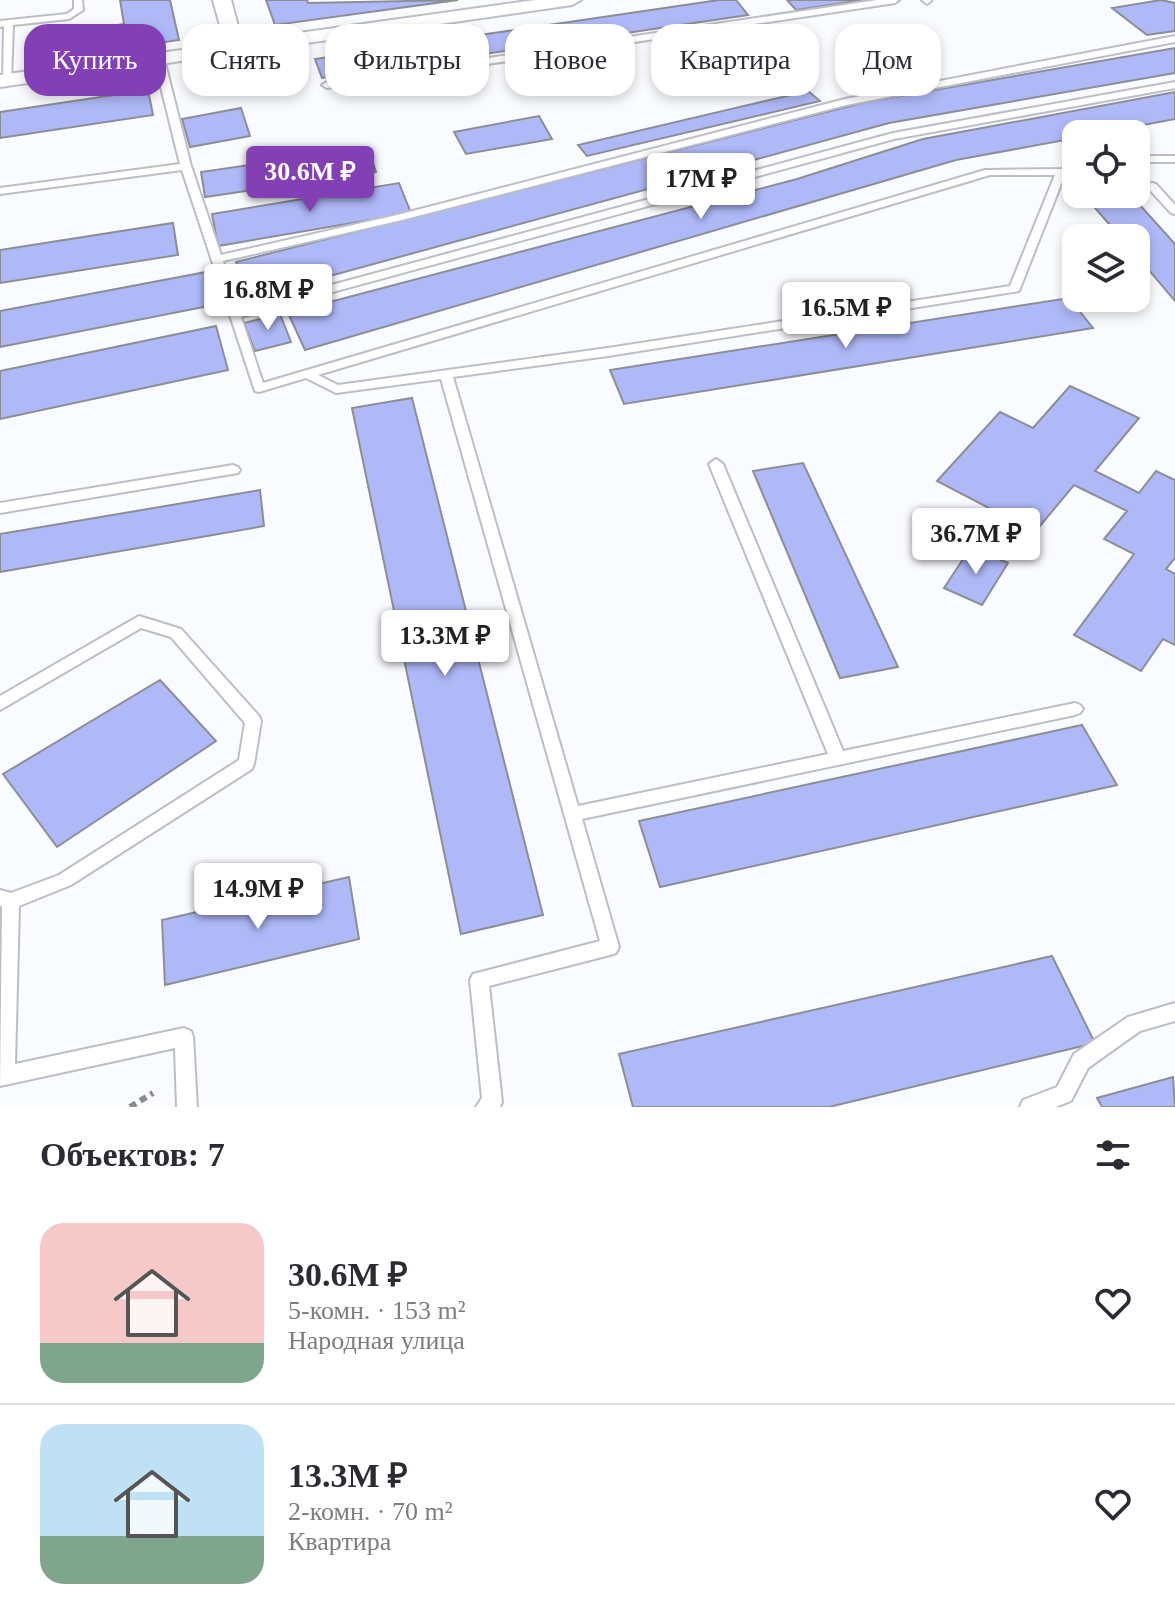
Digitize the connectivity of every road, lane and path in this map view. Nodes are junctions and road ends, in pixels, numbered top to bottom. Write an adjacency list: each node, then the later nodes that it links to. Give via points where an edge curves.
1 (78, 0): 5 (lane, via 79,10 69,16)
2 (222, 0): 6 (street)
3 (572, 0): 7 (street)
4 (895, 0): 9 (lane)
5 (4, 24): 11 (lane)
6 (228, 24)
7 (309, 37)
8 (1175, 39): 21 (lane, via 845,102)
9 (489, 61)
10 (24, 78): 11 (street)
11 (3, 81)
12 (1175, 85): 22 (lane, via 893,136)
13 (166, 87): 16 (lane)
14 (1150, 159): 15 (lane)
15 (1175, 159)
16 (186, 166): 19 (lane); 21 (lane)
17 (1061, 172): 23 (lane, via 989,172); 24 (lane, via 1015,289)
18 (1152, 186): 20 (lane)
19 (0, 191)
20 (1175, 211)
21 (218, 259): 22 (lane)
22 (237, 314): 23 (lane, via 259,388)
23 (307, 374): 24 (lane, via 336,389)
24 (446, 374): 31 (lane)
25 (716, 464): 30 (lane)
26 (233, 470): 27 (lane)
27 (0, 508)
28 (0, 704): 32 (lane, via 139,622 176,633 253,721 246,764 65,880)
29 (1075, 709): 30 (lane)
30 (838, 758): 31 (lane)
31 (573, 814): 39 (lane, via 610,947 479,980 492,1102)
32 (6, 900): 34 (lane)
33 (1175, 1012): 36 (lane, via 1135,1023 1081,1061)
34 (2, 1076): 38 (lane, via 184,1037)
35 (153, 1093): 37 (path)
36 (1068, 1100): 40 (lane)
37 (130, 1107)
38 (187, 1107)
39 (486, 1107)
40 (1030, 1107)

